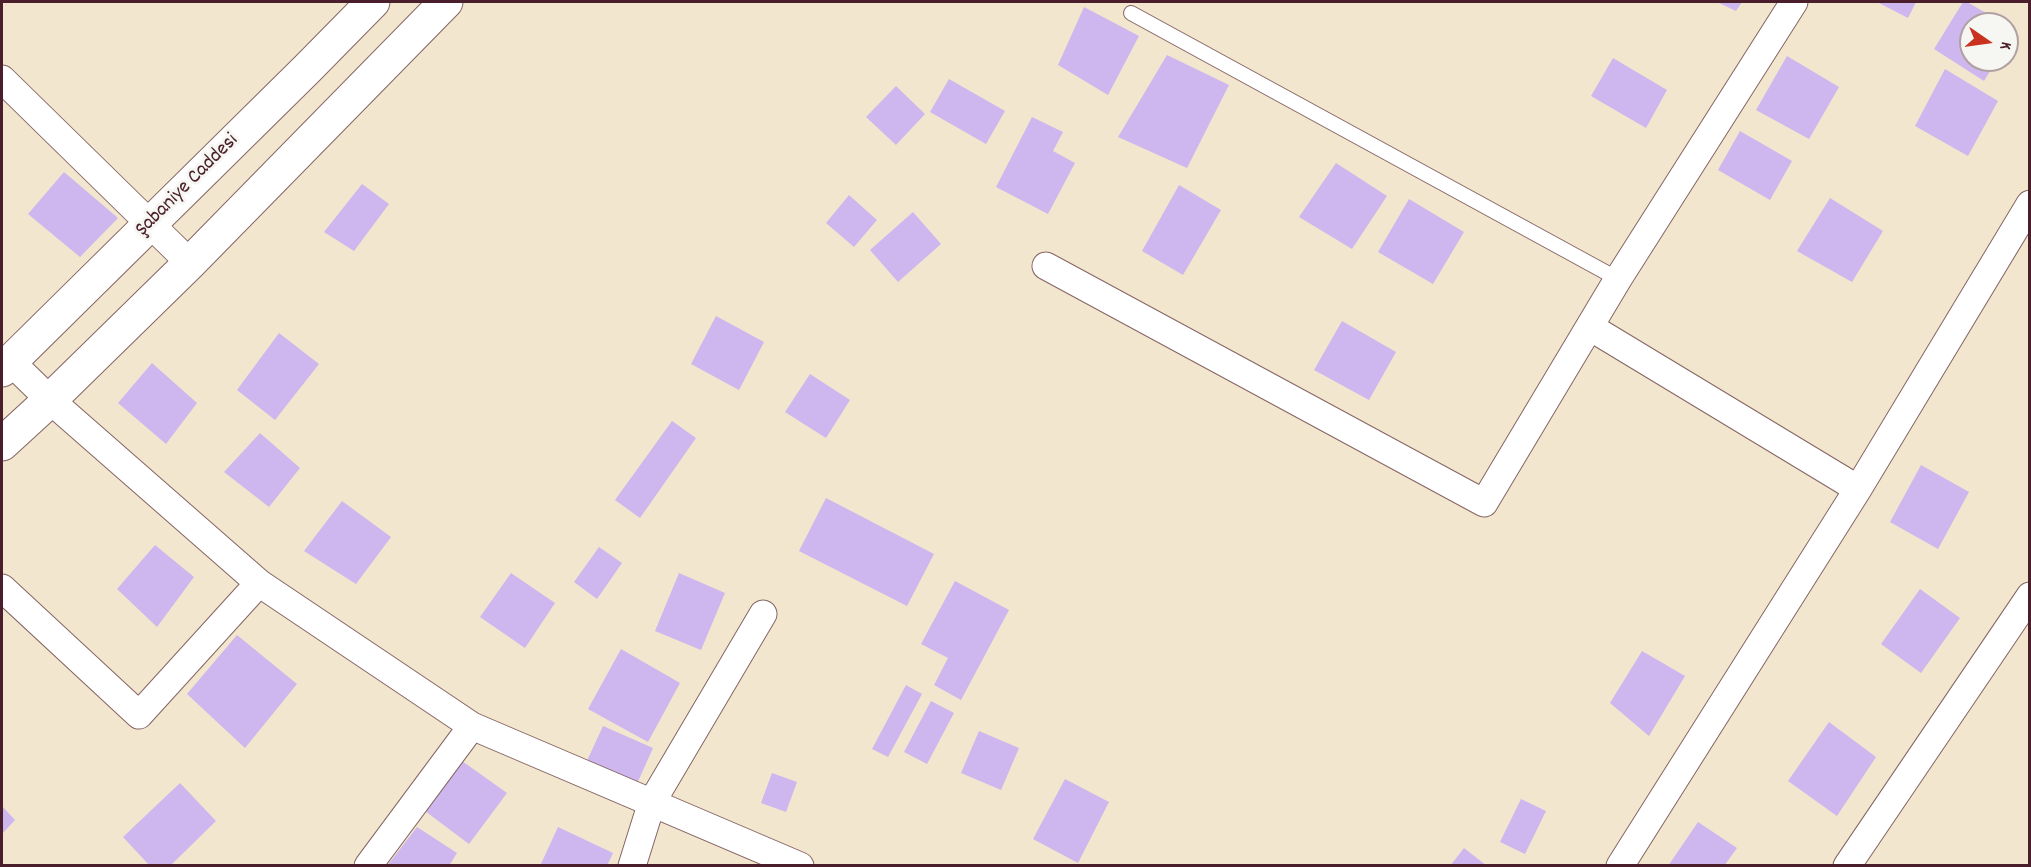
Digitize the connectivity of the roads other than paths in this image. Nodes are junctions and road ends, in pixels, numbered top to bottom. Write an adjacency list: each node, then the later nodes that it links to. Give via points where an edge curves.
1 (373, 2): 7 (highway, Şabaniye Caddesi)
2 (446, 2): 8 (highway)
3 (1794, 2): 10 (street)
4 (1131, 13): 10 (lane)
5 (2, 79): 7 (street)
6 (2030, 204): 15 (street)
7 (150, 223): 8 (street); 12 (highway, Şabaniye Caddesi)
8 (190, 262): 13 (highway)
9 (1046, 266): 11 (street, via 1484,503)
10 (1618, 279): 11 (street)
11 (1590, 327): 15 (street)
12 (6, 366): 13 (street)
13 (51, 400): 14 (highway); 16 (street)
14 (2, 444)
15 (1858, 489): 25 (street)
16 (259, 583): 17 (street, via 139,715); 20 (street)
17 (2, 588)
18 (2030, 596): 26 (street)
19 (764, 614): 21 (street)
20 (472, 726): 21 (street); 22 (street)
21 (652, 802): 23 (street); 24 (street)
22 (368, 866)
23 (632, 866)
24 (800, 866)
25 (1620, 866)
26 (1847, 866)

